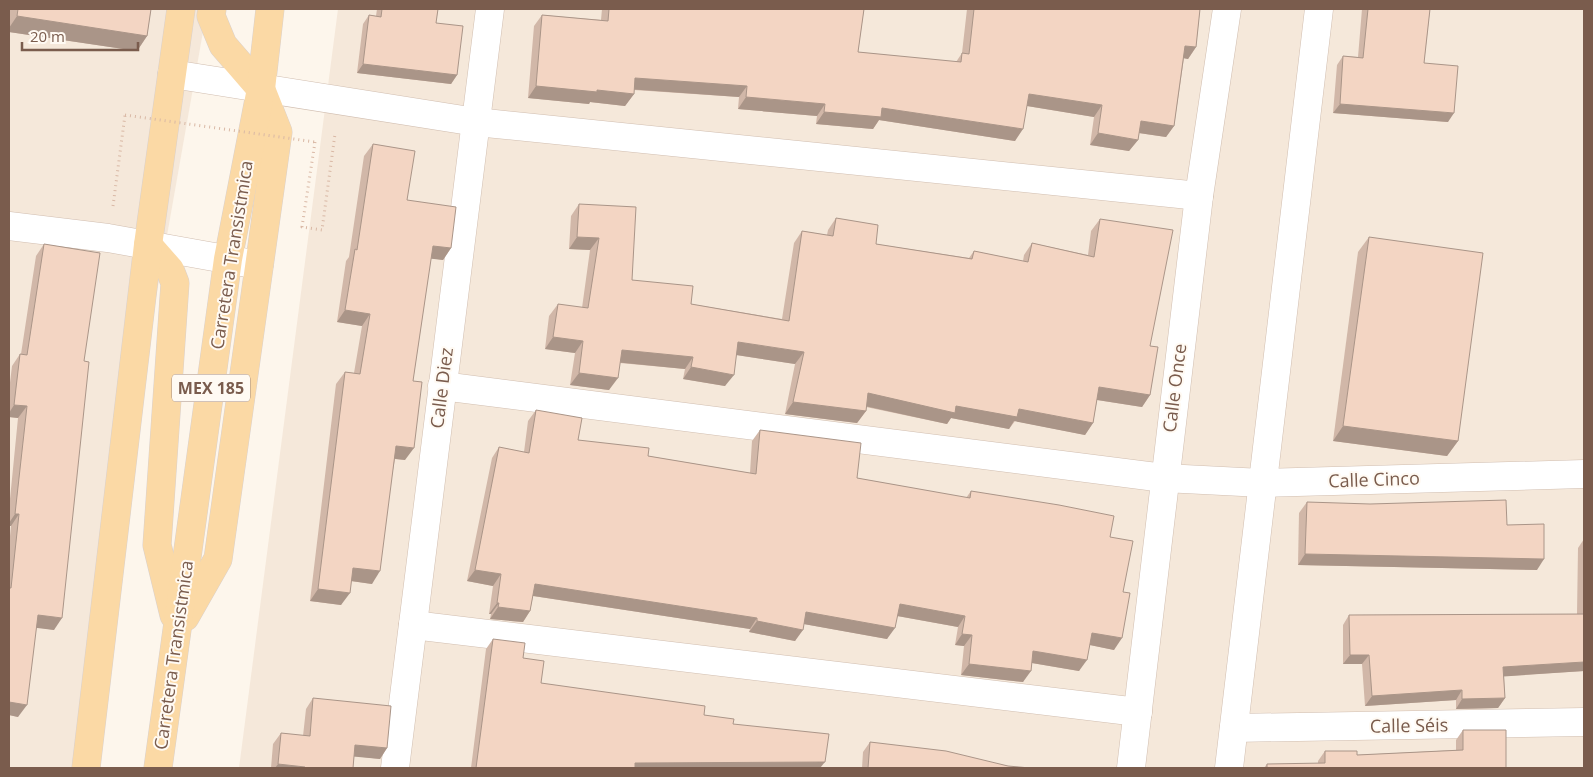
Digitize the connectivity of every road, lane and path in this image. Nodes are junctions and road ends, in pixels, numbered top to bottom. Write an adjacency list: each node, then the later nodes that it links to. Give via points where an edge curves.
1 (181, 9): 7 (main road)
2 (212, 9): 8 (main road, via 223,45)
3 (270, 9): 8 (main road, Carretera Transistmica / MEX 185)
4 (490, 9): 10 (street, Calle Diez)
5 (1227, 9): 11 (street, Calle Once)
6 (1319, 9): 20 (street)
7 (172, 74): 8 (street); 14 (main road)
8 (261, 89): 9 (street); 15 (main road, Carretera Transistmica / MEX 185); 16 (main road, via 278,132)
9 (339, 101): 10 (street); 13 (path, bridge, via 322,230 302,227 315,142 125,115)
10 (476, 122): 11 (street); 17 (street, Calle Diez)
11 (1199, 196): 19 (street, Calle Once)
12 (9, 226): 13 (street)
13 (108, 238): 14 (street)
14 (148, 245): 15 (street); 22 (main road, via 170,270 175,283 157,545); 26 (main road)
15 (228, 259): 16 (street); 22 (main road, Carretera Transistmica / MEX 185)
16 (259, 266): 22 (main road, via 218,559)
17 (442, 386): 19 (street, Calle Cinco); 21 (street, Calle Diez)
18 (1584, 474): 20 (street, Calle Cinco)
19 (1164, 478): 20 (street, Calle Cinco); 23 (street, Calle Once)
20 (1262, 483): 25 (street)
21 (413, 625): 23 (street); 28 (street, Calle Diez)
22 (178, 629): 27 (main road, Carretera Transistmica / MEX 185)
23 (1138, 712): 29 (street, Calle Once)
24 (1584, 722): 25 (street, Calle Séis)
25 (1234, 728): 30 (street)
26 (86, 768)
27 (158, 768)
28 (395, 768)
29 (1131, 768)
30 (1229, 768)

